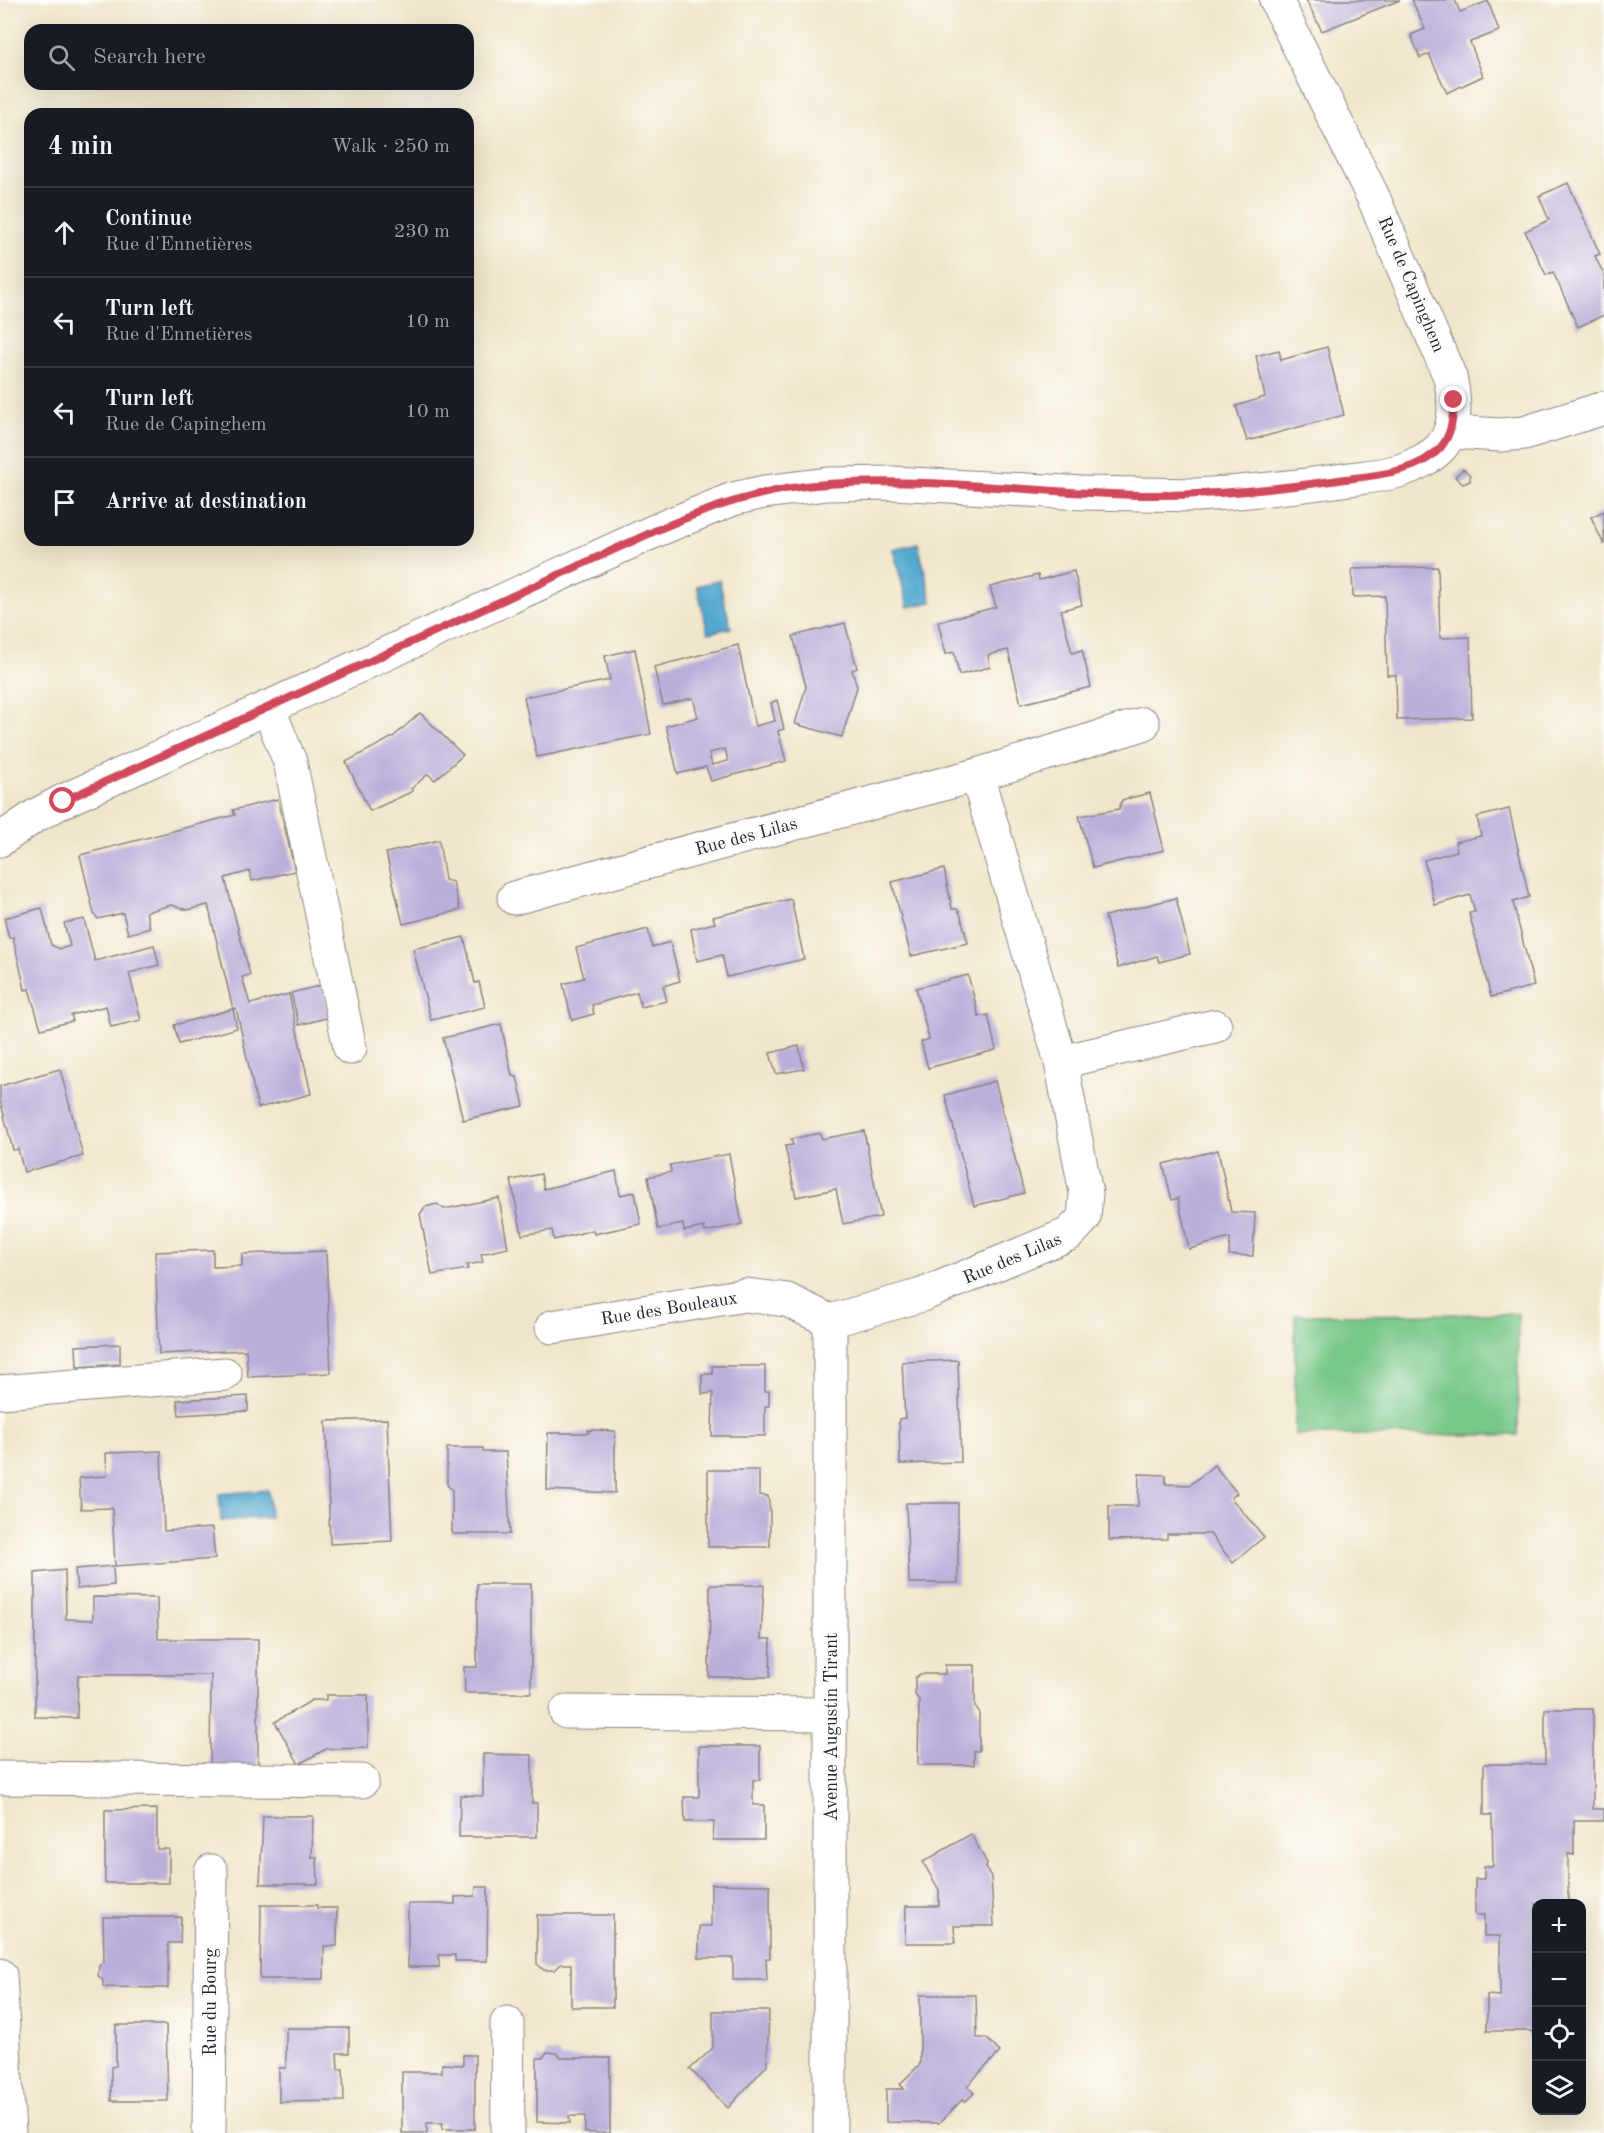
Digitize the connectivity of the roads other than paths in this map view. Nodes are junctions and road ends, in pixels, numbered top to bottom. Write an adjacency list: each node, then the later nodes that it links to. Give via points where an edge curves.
1 (1276, 0): 3 (street, Rue de Capinghem, via 1374,199 1442,354 1454,400)
2 (1604, 408): 3 (street, via 1524,433)
3 (1450, 432): 4 (street, via 1440,448 1401,470 1245,492 1140,495 892,483 828,484 764,492 657,530)
4 (268, 707): 7 (street, via 63,801); 10 (street, via 291,762)
5 (1143, 724): 6 (street, Rue des Lilas)
6 (977, 775): 8 (street, Rue des Lilas); 11 (street, Rue des Lilas)
7 (0, 840)
8 (514, 898)
9 (1215, 1026): 11 (street)
10 (350, 1048)
11 (1061, 1062): 12 (street, Rue des Lilas, via 1086,1193 1084,1218 1069,1234 922,1295)
12 (831, 1321): 13 (street, Rue des Bouleaux, via 787,1300 744,1295); 17 (street, Avenue Augustin Tirant)
13 (552, 1327)
14 (225, 1374): 15 (street)
15 (0, 1392)
16 (566, 1712): 17 (street)
17 (831, 1714): 26 (street, Avenue Augustin Tirant)
18 (0, 1778): 19 (street)
19 (362, 1781)
20 (211, 1871): 24 (street, Rue du Bourg)
21 (0, 1975): 23 (street)
22 (507, 2023): 25 (street)
23 (6, 2117)
24 (209, 2133)
25 (508, 2133)
26 (830, 2133)

